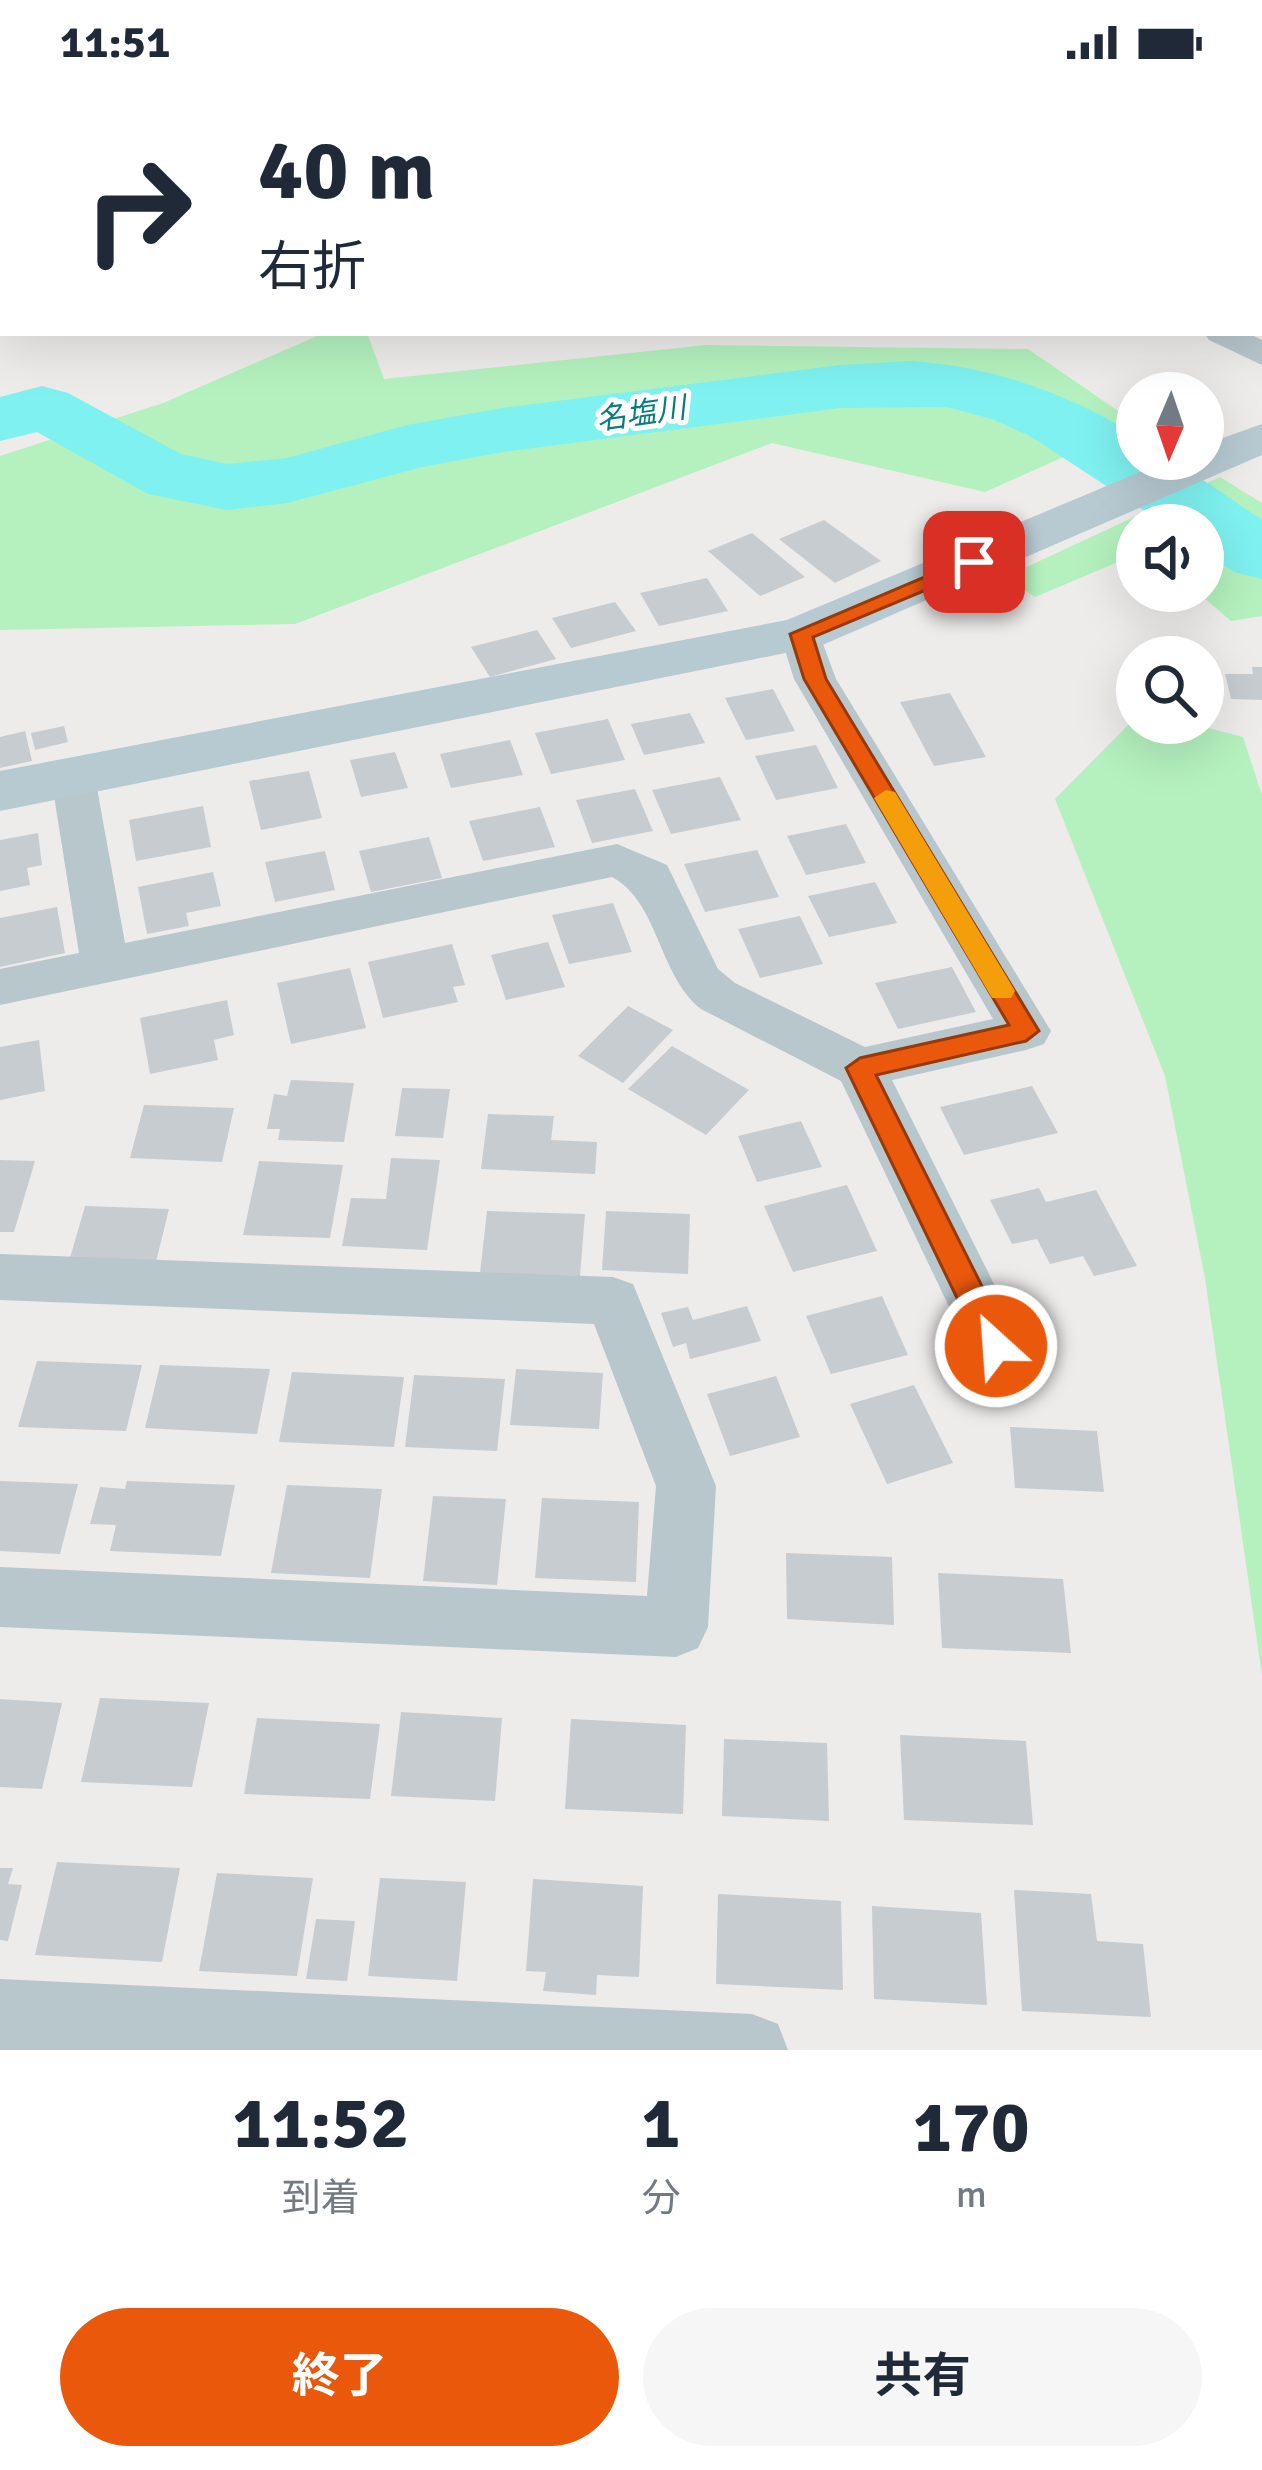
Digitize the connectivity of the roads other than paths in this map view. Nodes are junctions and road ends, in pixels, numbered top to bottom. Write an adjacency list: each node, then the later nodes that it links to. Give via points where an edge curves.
1 (1227, 336): 2 (street)
2 (1262, 354)
3 (1262, 438): 4 (street)
4 (801, 634): 5 (street); 9 (street, via 815,679 1026,1031)
5 (73, 777): 6 (street); 7 (street)
6 (0, 791)
7 (105, 965): 8 (street); 9 (street, via 617,860 650,877 699,981)
8 (0, 987)
9 (860, 1068): 11 (street)
10 (0, 1277): 12 (street, via 614,1300 686,1486 676,1627)
11 (996, 1346)
12 (0, 1598)
13 (0, 2015): 14 (street)
14 (752, 2050)

